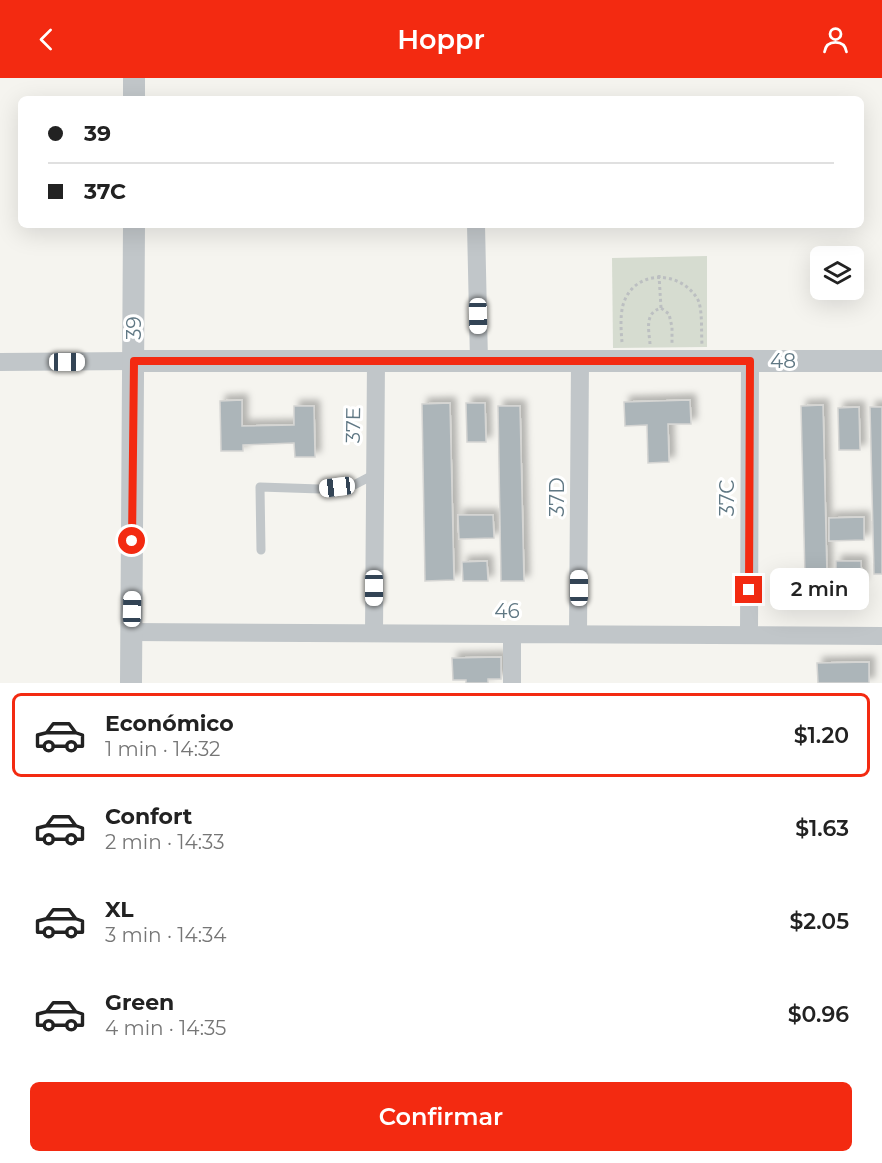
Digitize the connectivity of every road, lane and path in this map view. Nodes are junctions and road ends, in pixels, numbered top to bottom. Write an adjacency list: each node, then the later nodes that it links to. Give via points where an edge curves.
1 (134, 78): 2 (street)
2 (134, 96)
3 (134, 228): 7 (street, 39)
4 (476, 228): 9 (street)
5 (659, 275): 6 (path); 11 (path, via 636,283 623,304); 13 (path, via 680,282 698,298)
6 (661, 308): 12 (path, via 669,314 672,327); 12 (path, via 654,310 648,320)
7 (134, 361): 8 (street, 48); 16 (street, 48); 19 (street, 39)
8 (376, 361): 9 (street, 48); 17 (street, 37E)
9 (479, 361): 10 (street, 48)
10 (580, 361): 11 (street, 48); 22 (street, 37D)
11 (623, 361): 12 (street, 48)
12 (661, 361): 13 (street, 48)
13 (702, 361): 14 (street, 48)
14 (750, 361): 15 (street, 48); 23 (street, 37C)
15 (882, 361)
16 (0, 362)
17 (375, 474): 18 (lane, via 354,485 320,489 260,487); 20 (street, 37E)
18 (261, 550)
19 (131, 632): 20 (street, 46); 25 (street, 39)
20 (374, 633): 21 (street, 46)
21 (512, 634): 22 (street, 46); 26 (street)
22 (578, 634): 23 (street, 46)
23 (749, 635): 24 (street, 46)
24 (882, 636)
25 (131, 683)
26 (512, 683)

